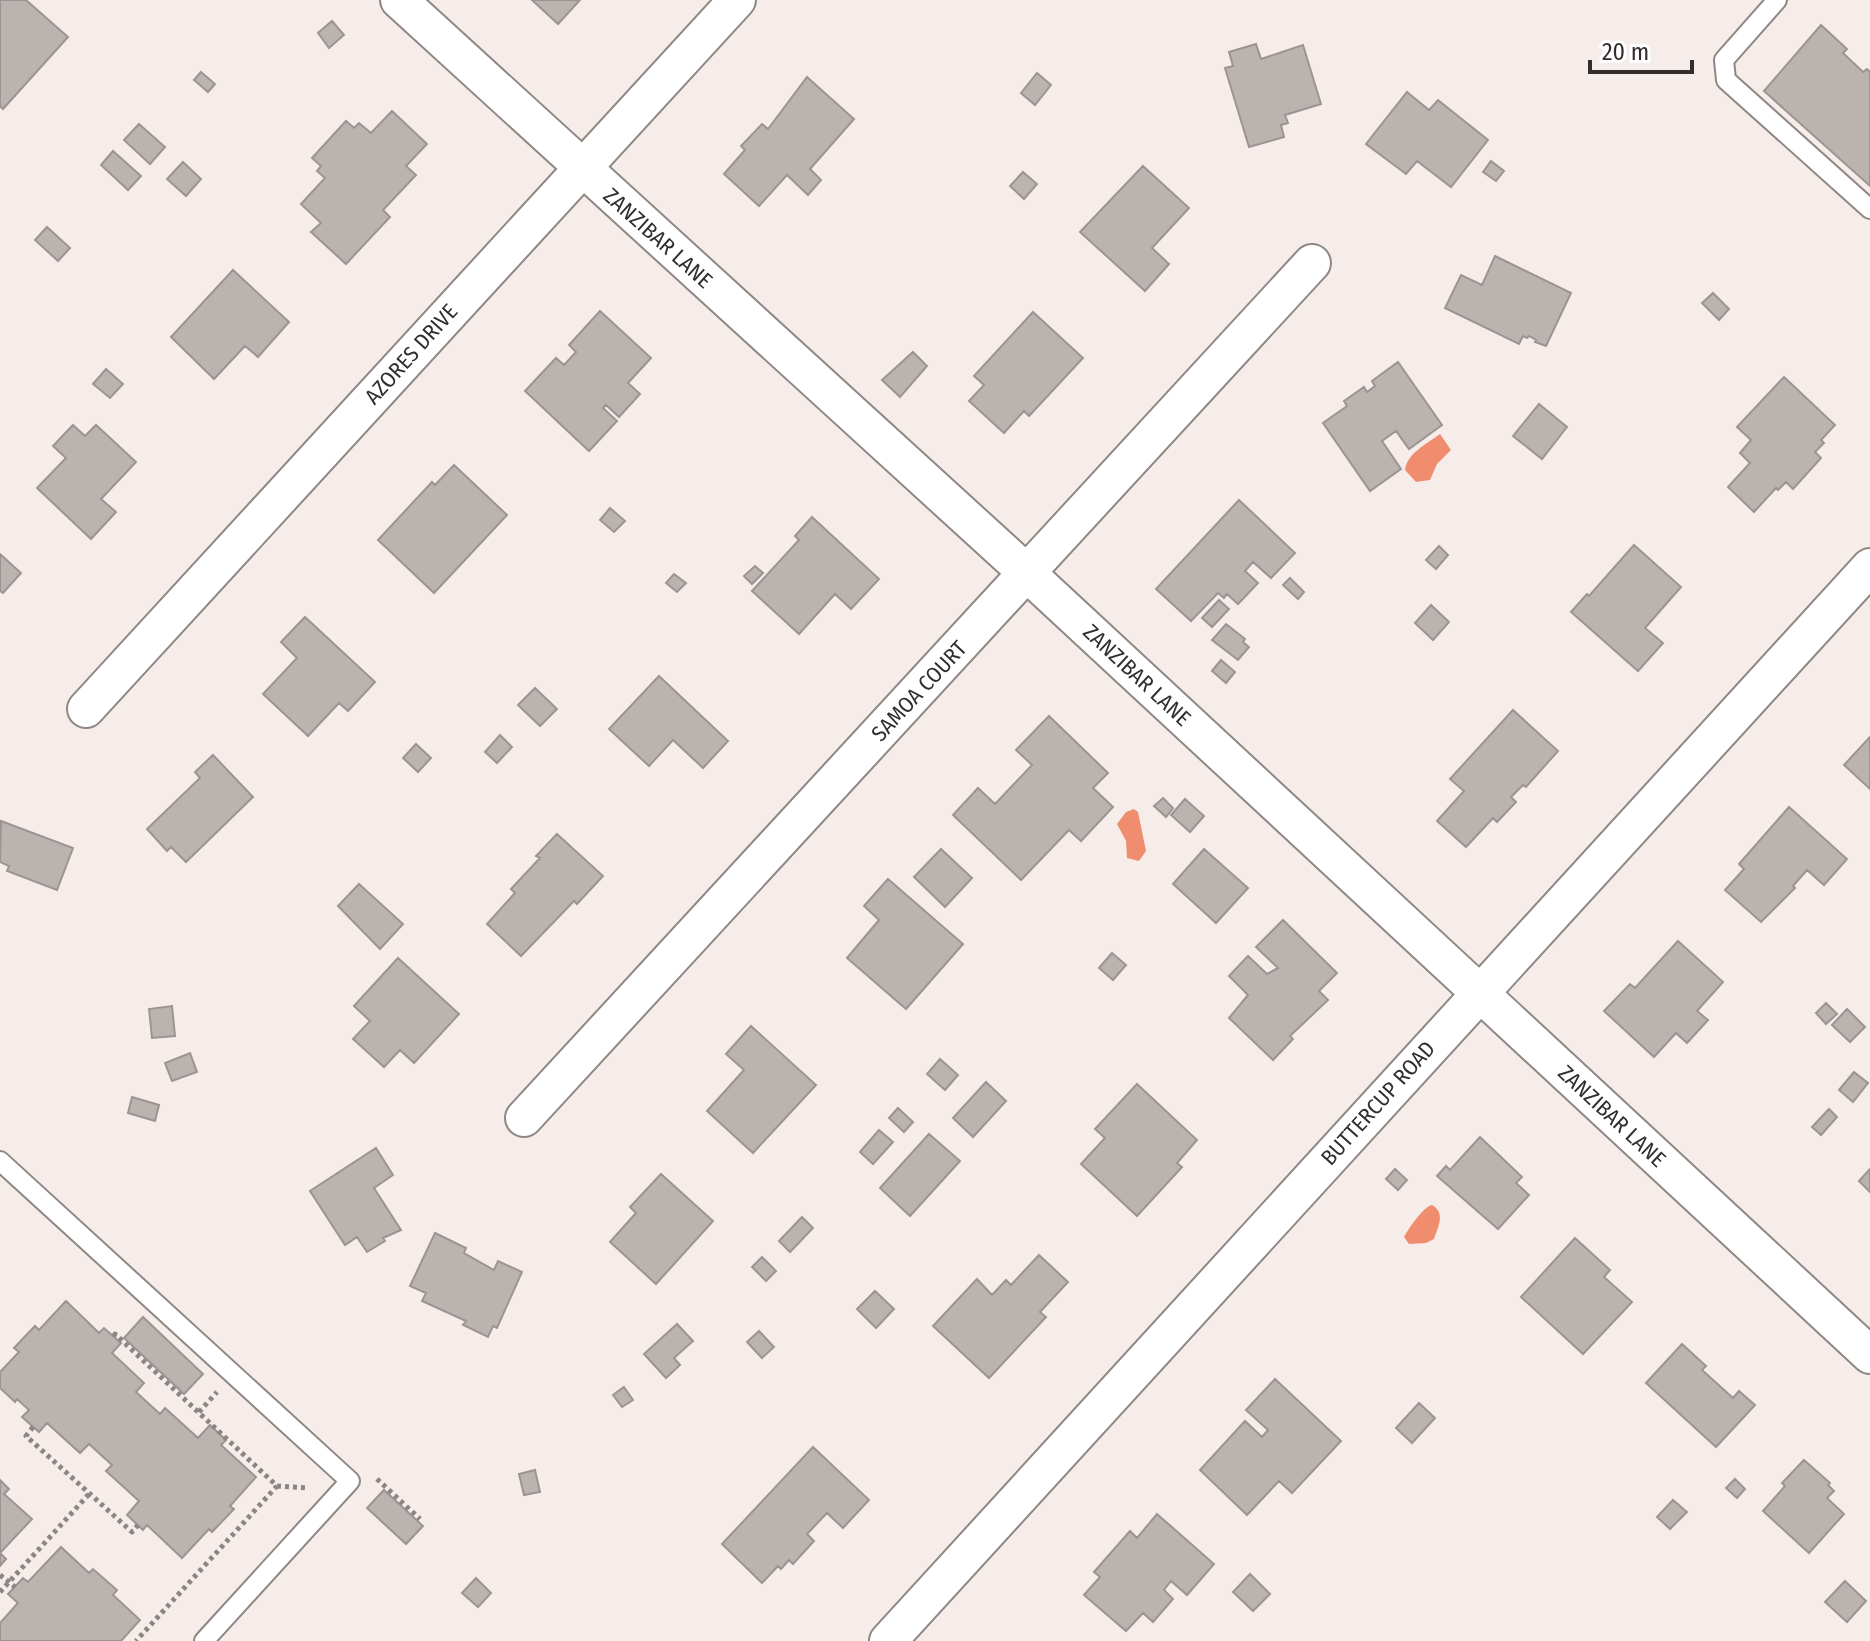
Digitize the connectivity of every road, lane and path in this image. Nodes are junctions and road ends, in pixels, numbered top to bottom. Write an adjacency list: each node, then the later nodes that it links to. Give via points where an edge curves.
1 (399, 0): 4 (street, ZANZIBAR LANE)
2 (737, 0): 4 (street, AZORES DRIVE)
3 (1777, 0): 5 (lane, via 1724,60 1726,80)
4 (581, 168): 8 (street, ZANZIBAR LANE); 9 (street, AZORES DRIVE)
5 (1870, 209)
6 (1312, 263): 8 (street, SAMOA COURT)
7 (1870, 567): 10 (street, BUTTERCUP ROAD)
8 (1028, 574): 10 (street, ZANZIBAR LANE); 11 (street, SAMOA COURT)
9 (86, 709)
10 (1479, 993): 14 (street, ZANZIBAR LANE); 28 (street, BUTTERCUP ROAD)
11 (524, 1118)
12 (0, 1161): 27 (lane, via 350,1481)
13 (114, 1336): 17 (path)
14 (1870, 1355)
15 (33, 1427): 19 (path, via 26,1436)
16 (368, 1478): 20 (path, via 375,1478)
17 (277, 1486): 18 (path); 26 (path)
18 (308, 1488)
19 (89, 1494): 21 (path, via 132,1532); 23 (path)
20 (420, 1519)
21 (138, 1525)
22 (0, 1575): 23 (path)
23 (9, 1582): 24 (path); 25 (path)
24 (15, 1587)
25 (0, 1592)
26 (136, 1641)
27 (204, 1641)
28 (888, 1641)

